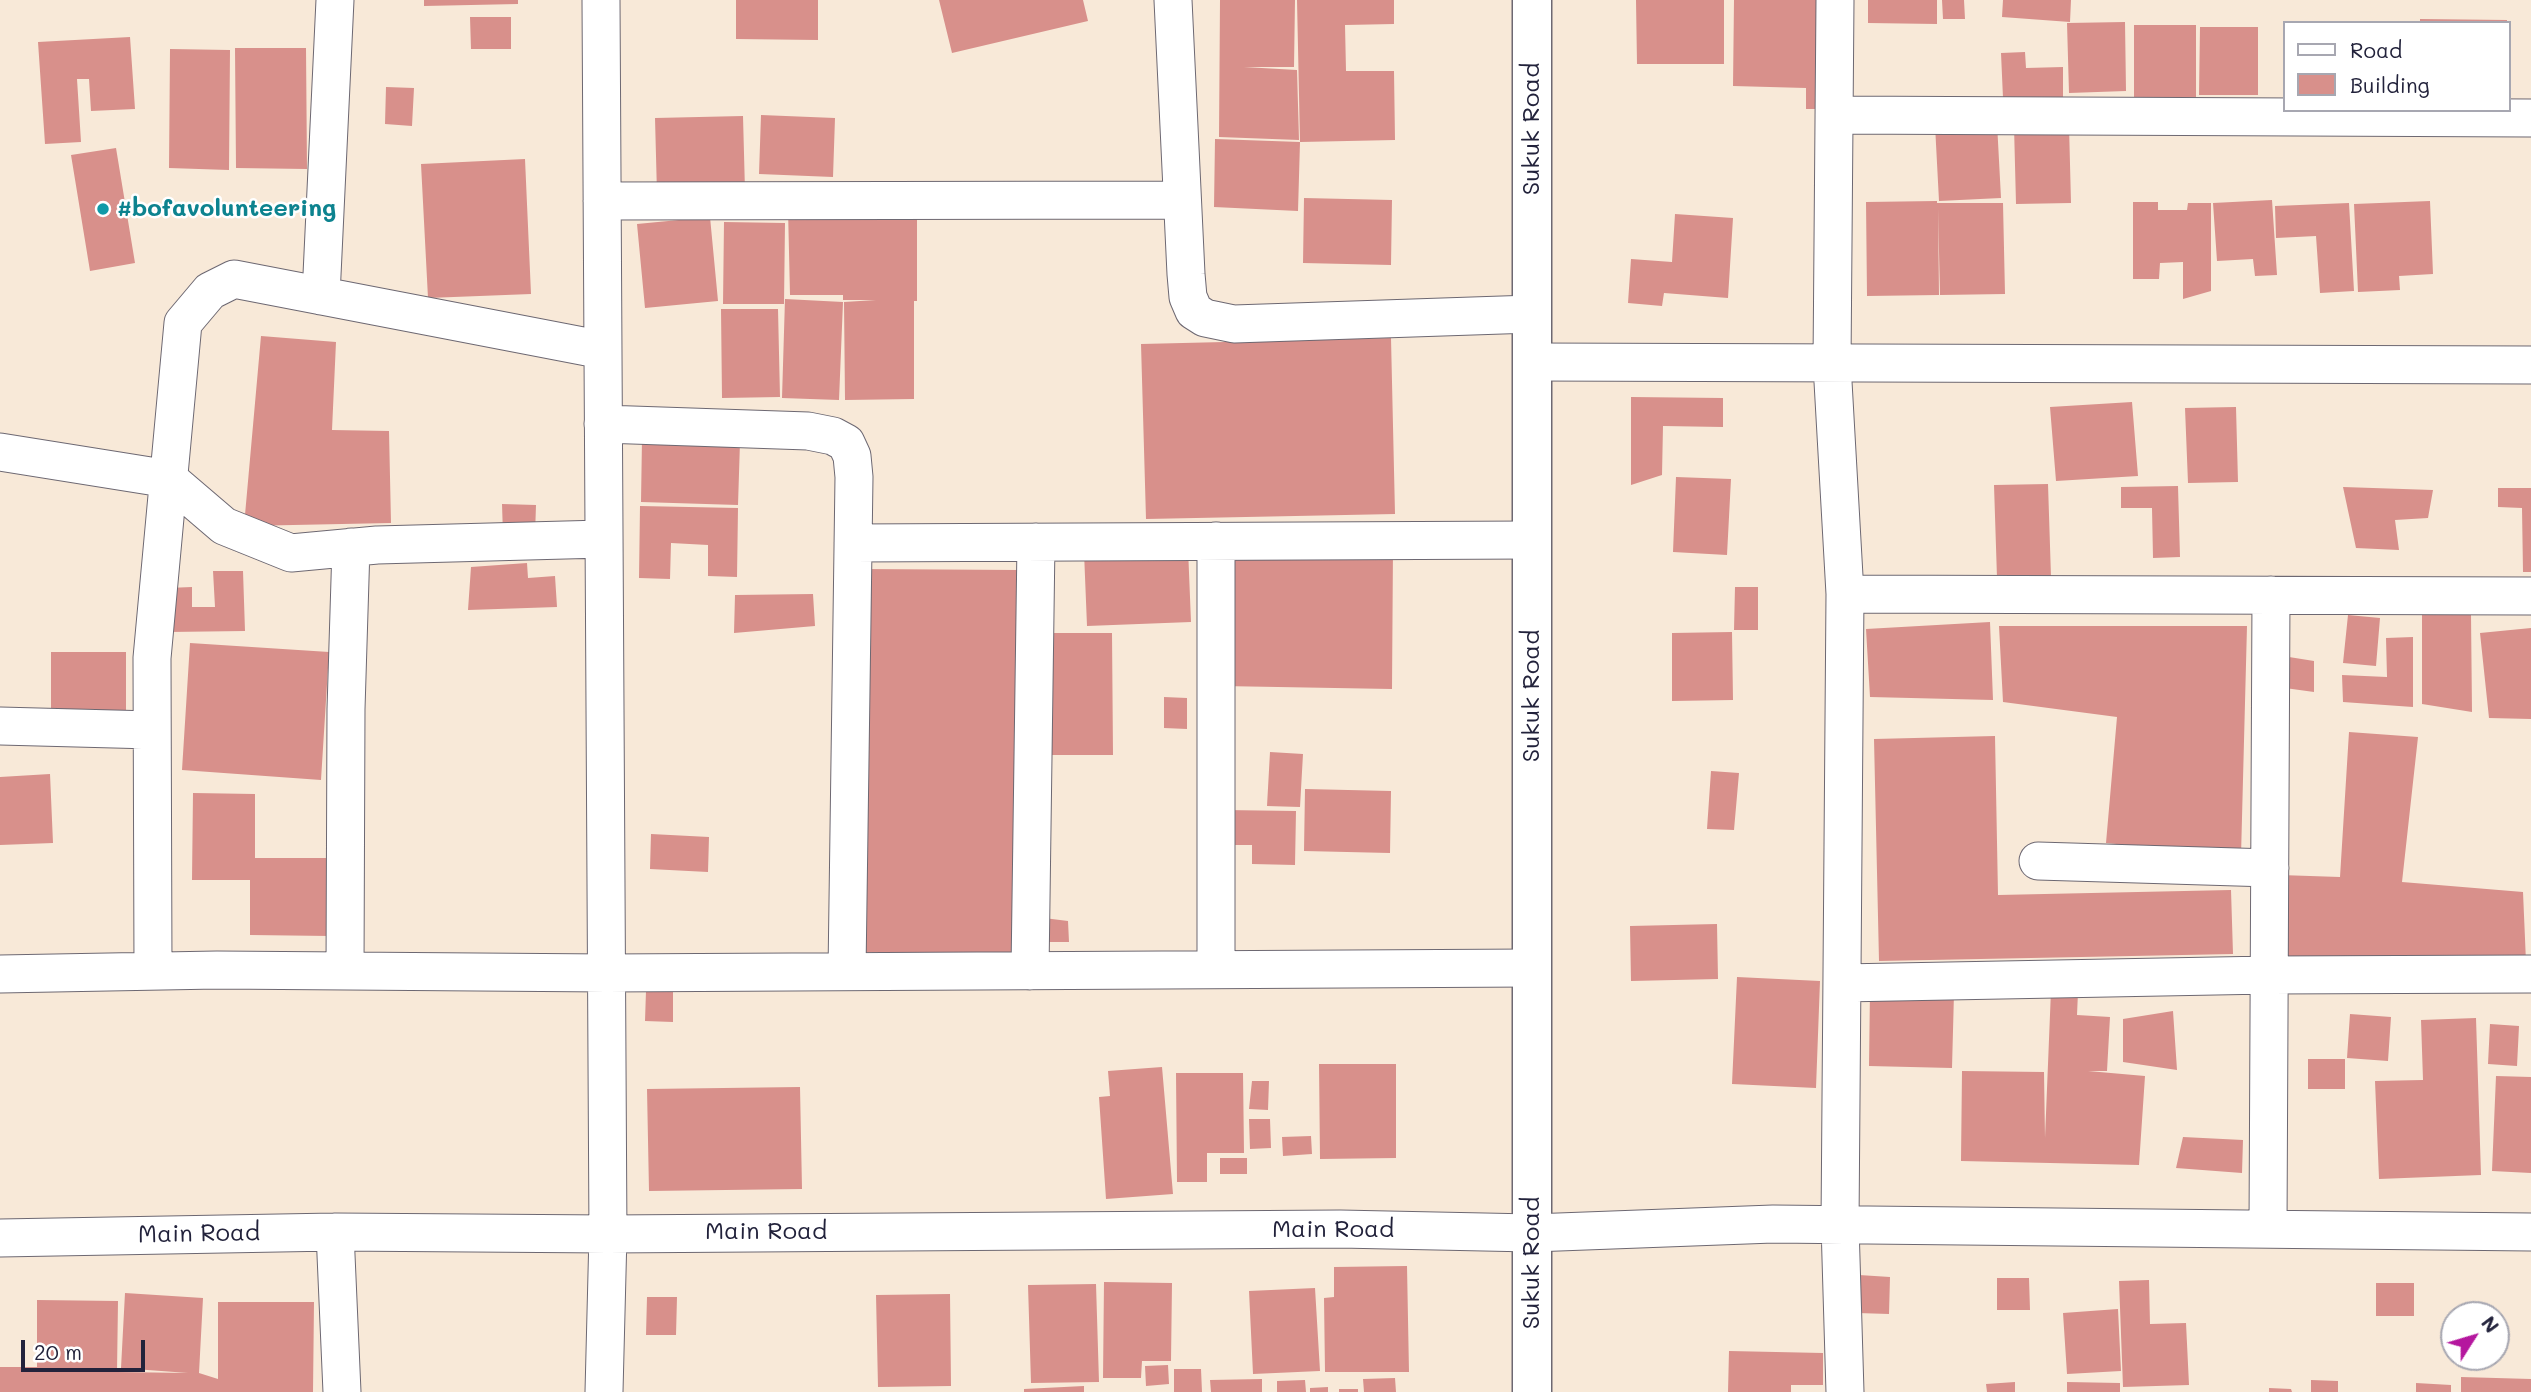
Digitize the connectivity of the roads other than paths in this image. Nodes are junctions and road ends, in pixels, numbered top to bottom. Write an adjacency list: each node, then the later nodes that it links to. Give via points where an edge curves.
1 (335, 0): 10 (street)
2 (601, 0): 8 (street)
3 (1173, 0): 9 (street)
4 (1532, 0): 11 (street, Sukuk Road)
5 (1835, 0): 6 (street)
6 (1834, 115): 7 (street); 14 (street)
7 (2531, 118)
8 (602, 201): 9 (street); 12 (street)
9 (1182, 201): 11 (street, via 1188,297 1194,311 1205,318 1234,324)
10 (321, 296): 12 (street); 18 (street, via 234,279 210,291 183,323)
11 (1532, 314): 13 (street, Sukuk Road)
12 (603, 350): 16 (street)
13 (1532, 362): 14 (street); 20 (street, Sukuk Road)
14 (1832, 364): 15 (street); 25 (street)
15 (2531, 365)
16 (603, 424): 19 (street); 23 (street, via 808,431 833,436 846,443 852,456)
17 (0, 452): 18 (street)
18 (169, 479): 24 (street, via 224,526 290,553); 29 (street, via 152,658)
19 (603, 539): 24 (street); 38 (street)
20 (1532, 540): 21 (street); 32 (street, Sukuk Road)
21 (1216, 541): 22 (street); 33 (street)
22 (1036, 542): 23 (street); 37 (street)
23 (853, 543): 36 (street)
24 (351, 547): 35 (street)
25 (1845, 594): 26 (street); 42 (street)
26 (2271, 595): 27 (street); 31 (street)
27 (2531, 596)
28 (0, 726): 29 (street)
29 (152, 730): 34 (street)
30 (2038, 861): 31 (street)
31 (2270, 868): 41 (street)
32 (1532, 968): 33 (street); 47 (street, Sukuk Road)
33 (1216, 970): 37 (street)
34 (153, 971): 35 (street); 39 (street)
35 (345, 971): 38 (street)
36 (847, 971): 37 (street); 38 (street)
37 (1030, 971)
38 (607, 973): 48 (street)
39 (0, 974)
40 (2531, 974): 41 (street)
41 (2269, 975): 42 (street); 44 (street)
42 (1842, 983): 43 (street)
43 (1840, 1224): 44 (street, Main Road); 47 (street, Main Road); 53 (street)
44 (2268, 1229): 46 (street, Main Road)
45 (335, 1232): 48 (street, Main Road); 49 (street, Main Road); 50 (street)
46 (2531, 1232)
47 (1532, 1233): 48 (street, Main Road, via 1340,1229); 52 (street, Sukuk Road)
48 (608, 1234): 51 (street)
49 (0, 1238)
50 (341, 1392)
51 (604, 1392)
52 (1532, 1392)
53 (1845, 1392)

